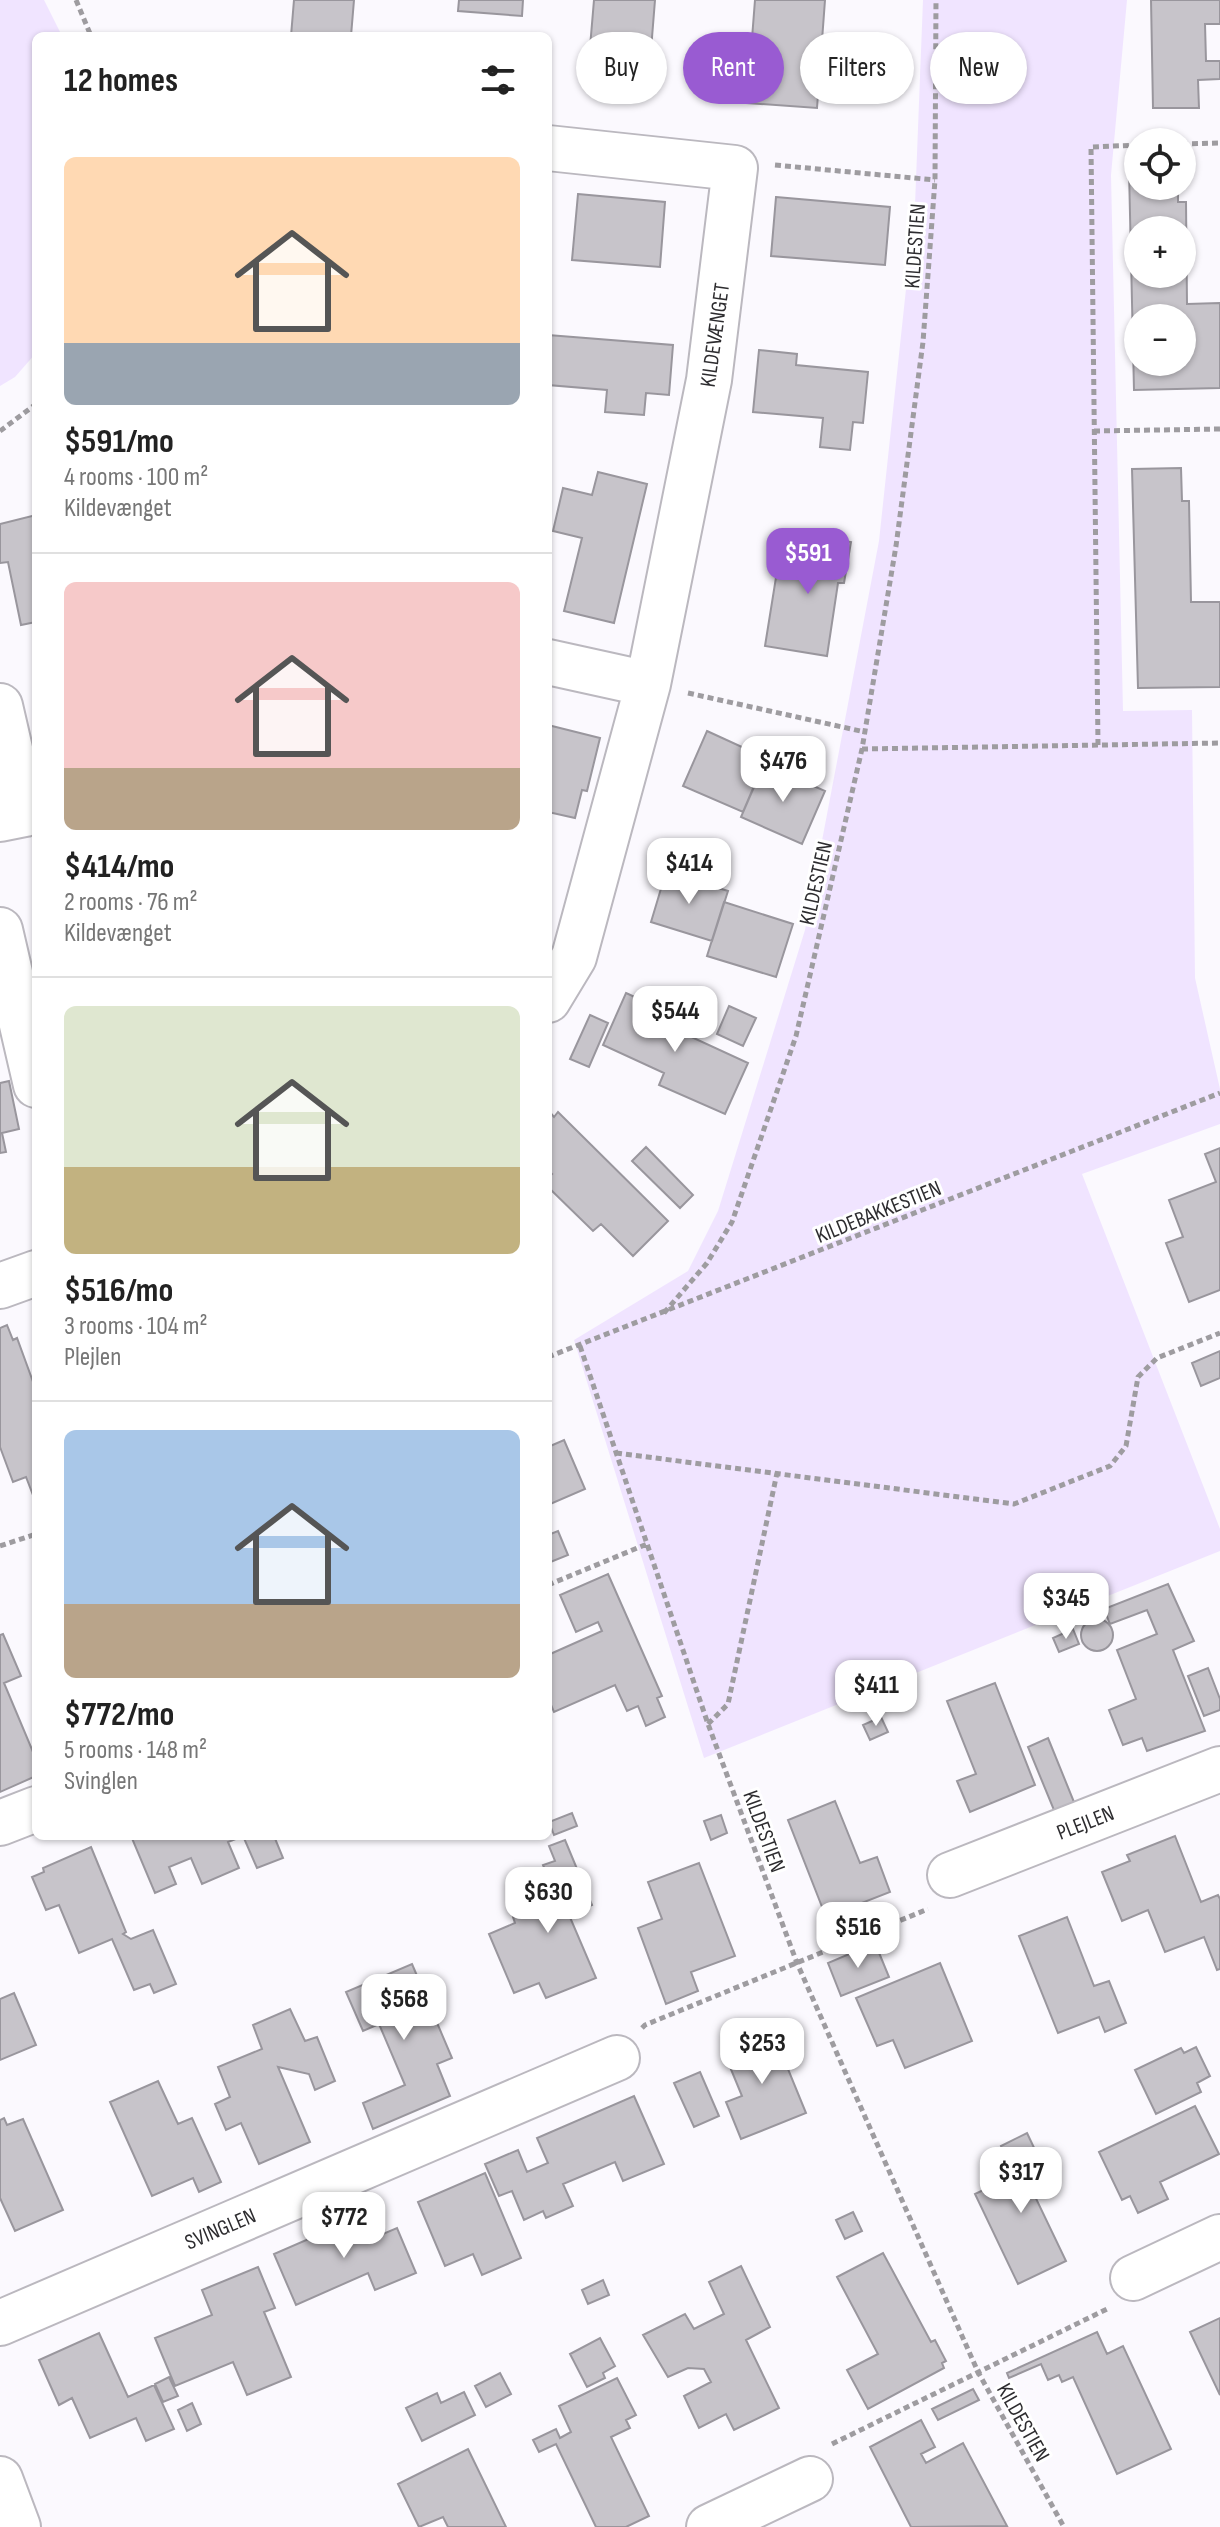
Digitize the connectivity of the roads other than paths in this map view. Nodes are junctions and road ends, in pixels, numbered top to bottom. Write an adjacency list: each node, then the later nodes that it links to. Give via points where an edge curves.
1 (552, 148): 3 (street, KILDEVÆNGET, via 735,168 709,380)
2 (552, 663): 3 (street)
3 (648, 684): 7 (street, KILDEVÆNGET, via 574,957)
4 (0, 706): 5 (street, via 25,814)
5 (0, 819)
6 (0, 930): 8 (street)
7 (552, 993)
8 (29, 1026): 9 (street)
9 (32, 1051)
10 (32, 1274): 11 (street)
11 (0, 1286)
12 (1220, 1769): 15 (street, PLEJLEN)
13 (32, 1811): 14 (street)
14 (0, 1823)
15 (950, 1875)
16 (617, 2058): 19 (street, SVINGLEN)
17 (1220, 2237): 18 (street)
18 (1133, 2278)
19 (0, 2323)
20 (0, 2479): 22 (street)
21 (810, 2479): 23 (street)
22 (18, 2527)
23 (709, 2527)

